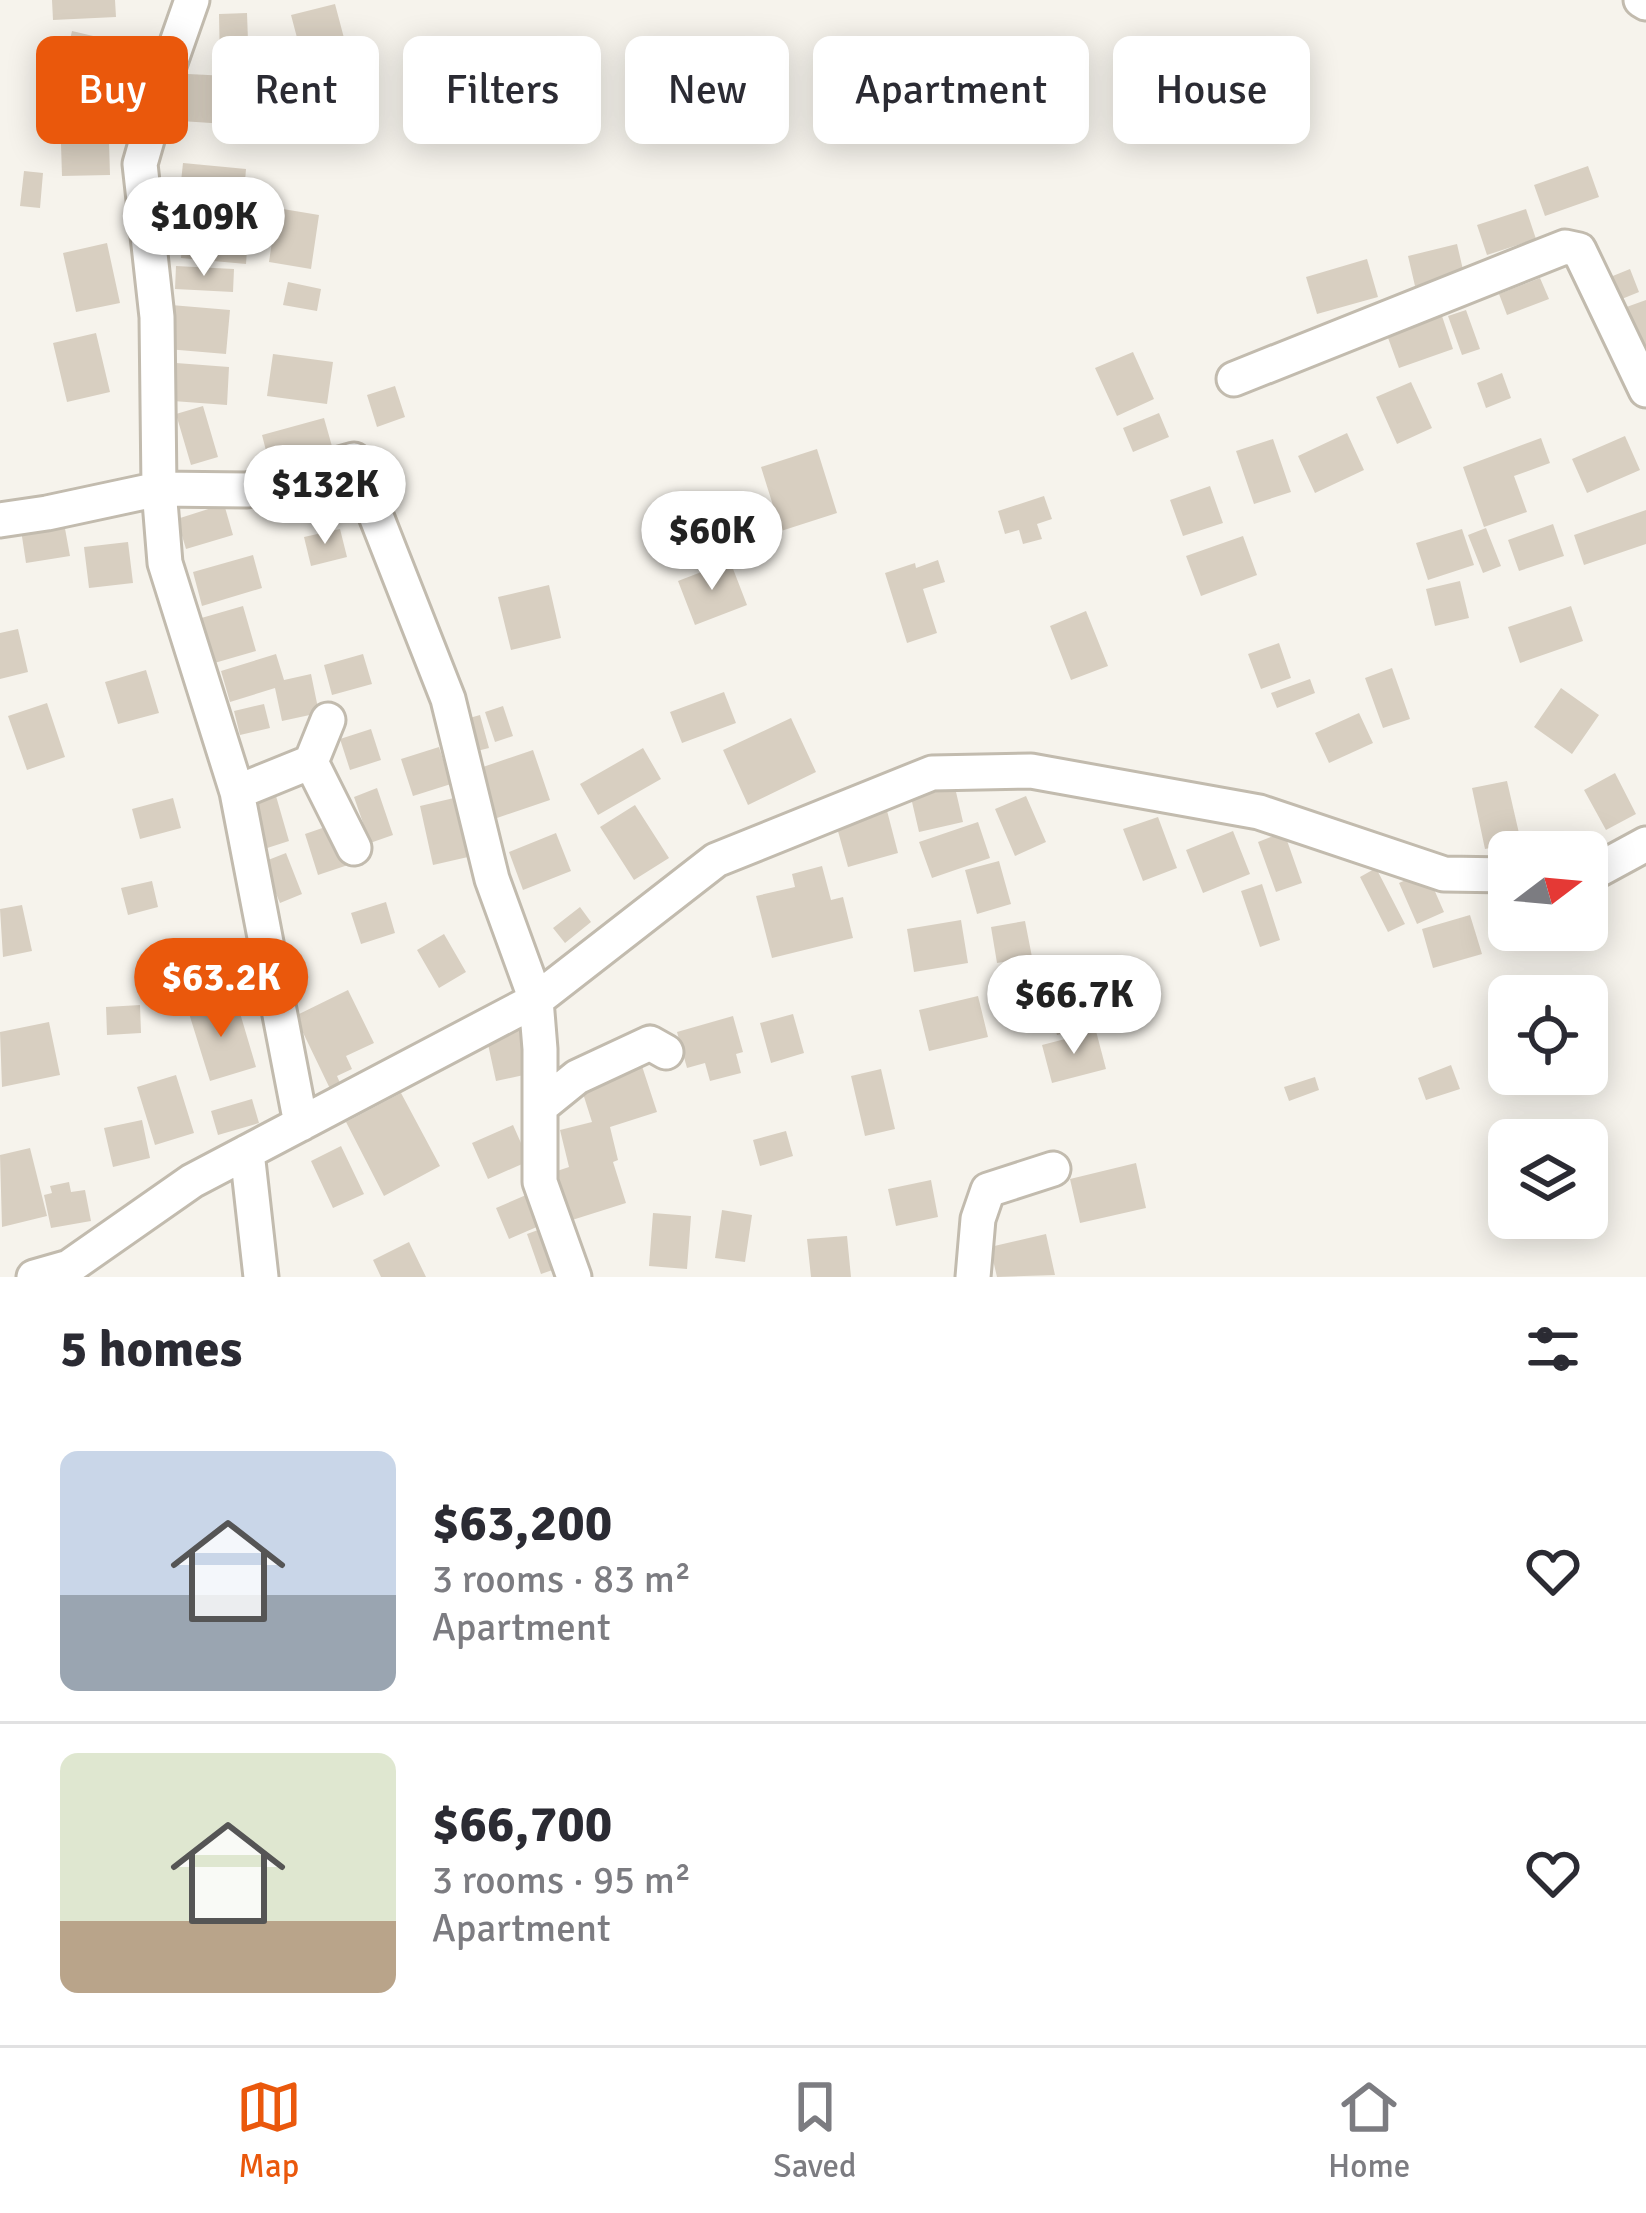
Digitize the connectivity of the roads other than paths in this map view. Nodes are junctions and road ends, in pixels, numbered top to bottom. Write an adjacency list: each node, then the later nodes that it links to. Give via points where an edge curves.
1 (192, 0): 4 (street, via 140,164 157,317)
2 (1234, 379): 3 (street, via 1565,247 1580,250)
3 (1646, 390)
4 (159, 489): 5 (street); 8 (street, via 165,563); 13 (street, via 247,490 354,460 448,699 492,879)
5 (0, 520)
6 (328, 720): 7 (street)
7 (311, 762): 8 (street); 10 (street)
8 (237, 792): 16 (street)
9 (1646, 844): 11 (street)
10 (354, 848)
11 (1608, 865)
12 (1488, 875): 13 (street, via 1444,874 1259,812 1031,771 932,772 716,860)
13 (536, 1000): 15 (street); 16 (street)
14 (666, 1052): 15 (street, via 650,1043 577,1077)
15 (540, 1107): 22 (street, via 540,1182)
16 (301, 1124): 17 (street)
17 (247, 1152): 19 (street, via 192,1181); 21 (street)
18 (1053, 1169): 23 (street, via 988,1190)
19 (70, 1272): 20 (street)
20 (34, 1277)
21 (261, 1277)
22 (574, 1277)
23 (974, 1277)

